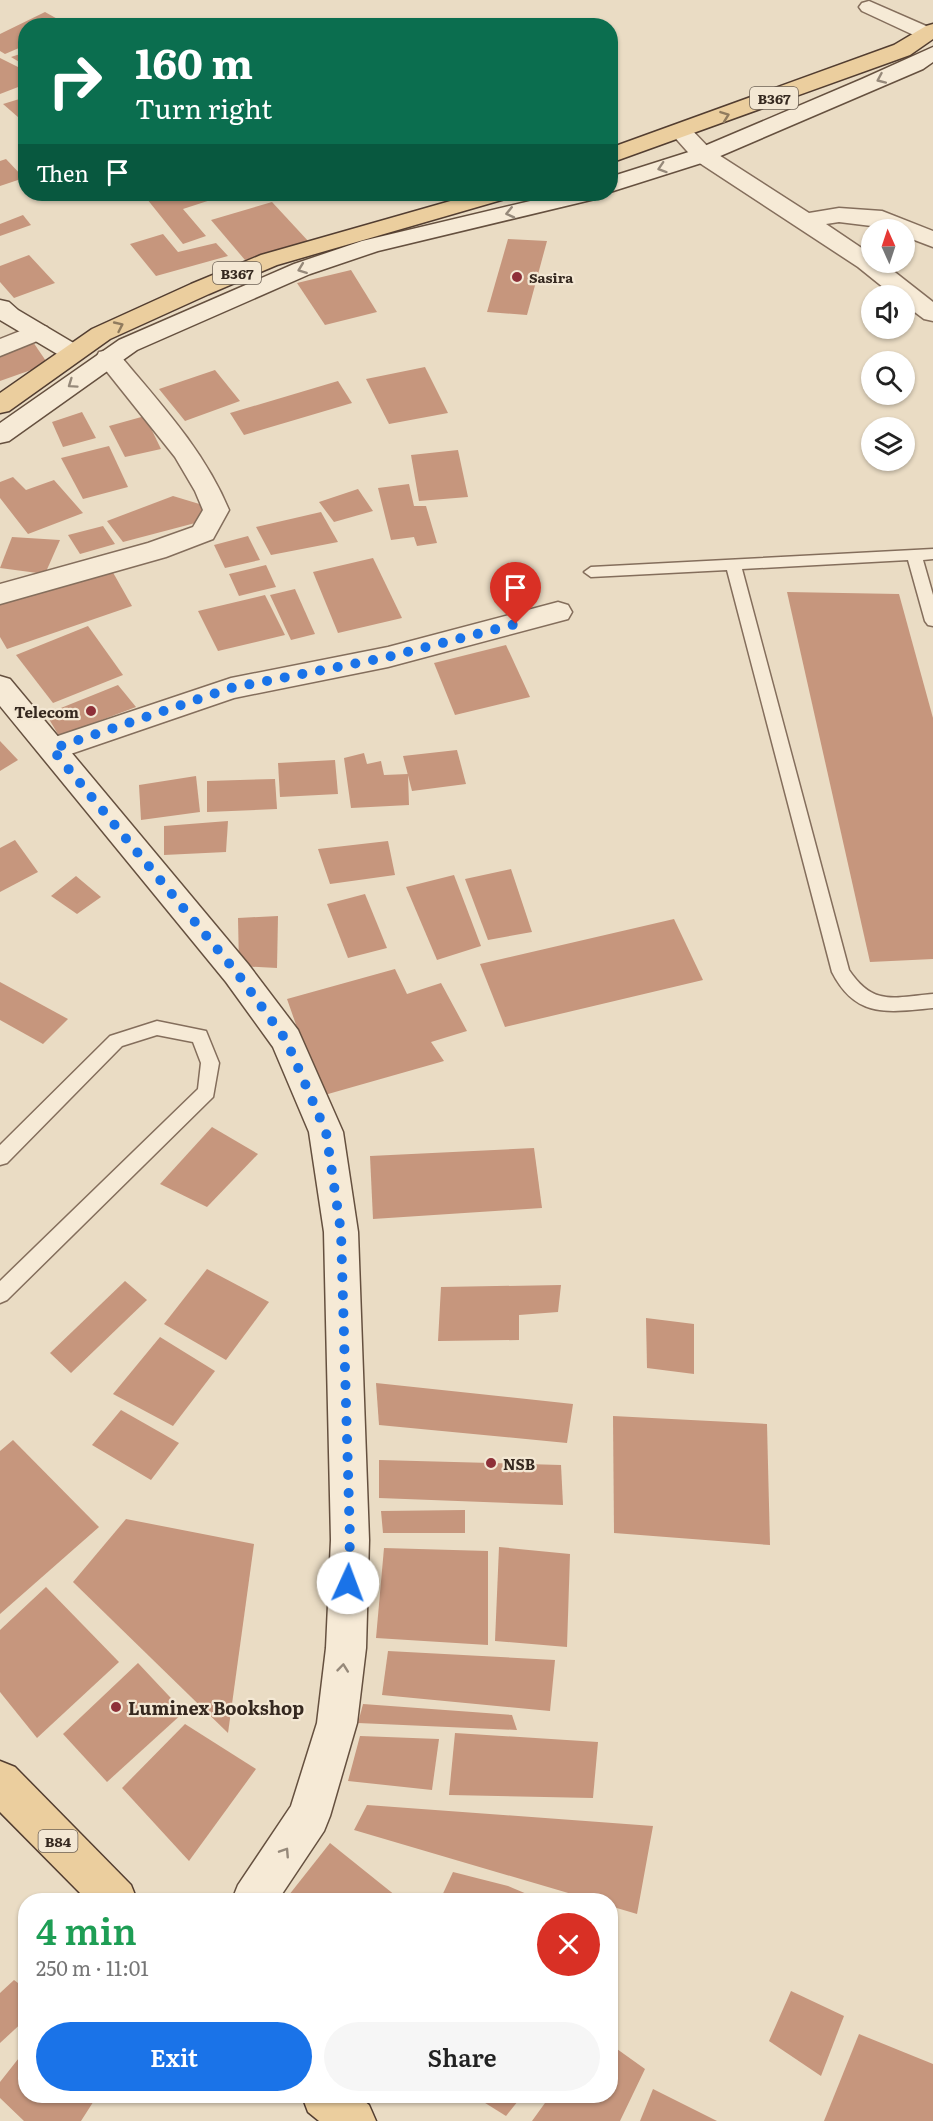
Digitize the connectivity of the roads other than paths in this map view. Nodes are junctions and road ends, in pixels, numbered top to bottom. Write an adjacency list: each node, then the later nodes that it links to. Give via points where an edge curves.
1 (869, 6): 2 (street)
2 (931, 39): 3 (main road, B367, one-way to 2); 5 (street, B367, one-way to 5, via 915,64)
3 (681, 132): 4 (main road, B367); 5 (street)
4 (618, 153)
5 (703, 155): 6 (street, B367, one-way to 6); 9 (street)
6 (618, 182)
7 (475, 201): 15 (main road, B367, one-way to 7, via 101,334 269,260)
8 (558, 201): 16 (street, B367, one-way to 16, via 370,246 302,269 128,345)
9 (805, 221): 10 (street, via 839,215 882,218); 12 (street)
10 (933, 240)
11 (0, 307): 13 (street)
12 (933, 314)
13 (38, 332): 14 (street); 15 (street)
14 (0, 348)
15 (73, 353): 17 (main road, B367)
16 (108, 358): 18 (street, B367, one-way to 18); 23 (street, via 209,489 216,510 203,532 156,550)
17 (0, 405)
18 (0, 435)
19 (933, 554): 20 (lane)
20 (914, 555): 21 (lane); 25 (lane)
21 (733, 564): 22 (lane); 28 (lane, via 841,972 855,993 883,1005)
22 (591, 572)
23 (0, 594)
24 (558, 612): 27 (street, via 388,657 231,688)
25 (933, 621)
26 (0, 686): 27 (street)
27 (52, 749): 33 (street, one-way to 27, via 309,1816 337,1723 346,1648 350,1540 341,1232 326,1132 286,1040 237,973)
28 (933, 1001)
29 (0, 1157): 30 (lane, via 116,1041 157,1028 200,1036 210,1063 207,1092)
30 (0, 1294)
31 (0, 1782): 32 (main road, B84)
32 (109, 1893)
33 (258, 1893)
34 (332, 2103): 35 (main road)
35 (353, 2121)

